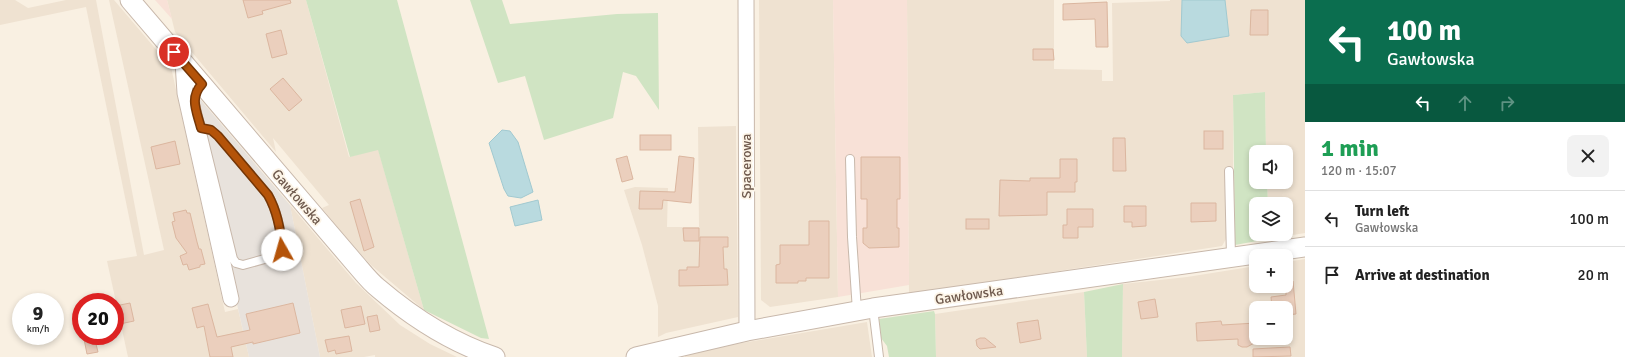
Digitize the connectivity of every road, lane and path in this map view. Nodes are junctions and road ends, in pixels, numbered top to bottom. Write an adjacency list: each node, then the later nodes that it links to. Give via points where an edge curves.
1 (130, 0): 3 (street, Gawłowska)
2 (746, 0): 12 (street, Spacerowa)
3 (183, 62): 4 (street, Gawłowska); 10 (street, via 185,93)
4 (202, 84): 5 (lane, via 195,93 194,100); 13 (street, Gawłowska, via 377,288 445,335)
5 (201, 128): 5 (lane, via 233,259 236,263 243,264 279,255 282,250 282,238 273,203 218,136 211,130)
6 (850, 159): 11 (lane, via 852,237)
7 (1229, 171): 9 (lane)
8 (1305, 247): 9 (street, Gawłowska)
9 (1232, 257): 11 (street, Gawłowska)
10 (231, 299)
11 (865, 310): 12 (street, Gawłowska); 15 (lane)
12 (747, 331): 14 (street, Gawłowska)
13 (495, 357)
14 (636, 357)
15 (879, 357)

